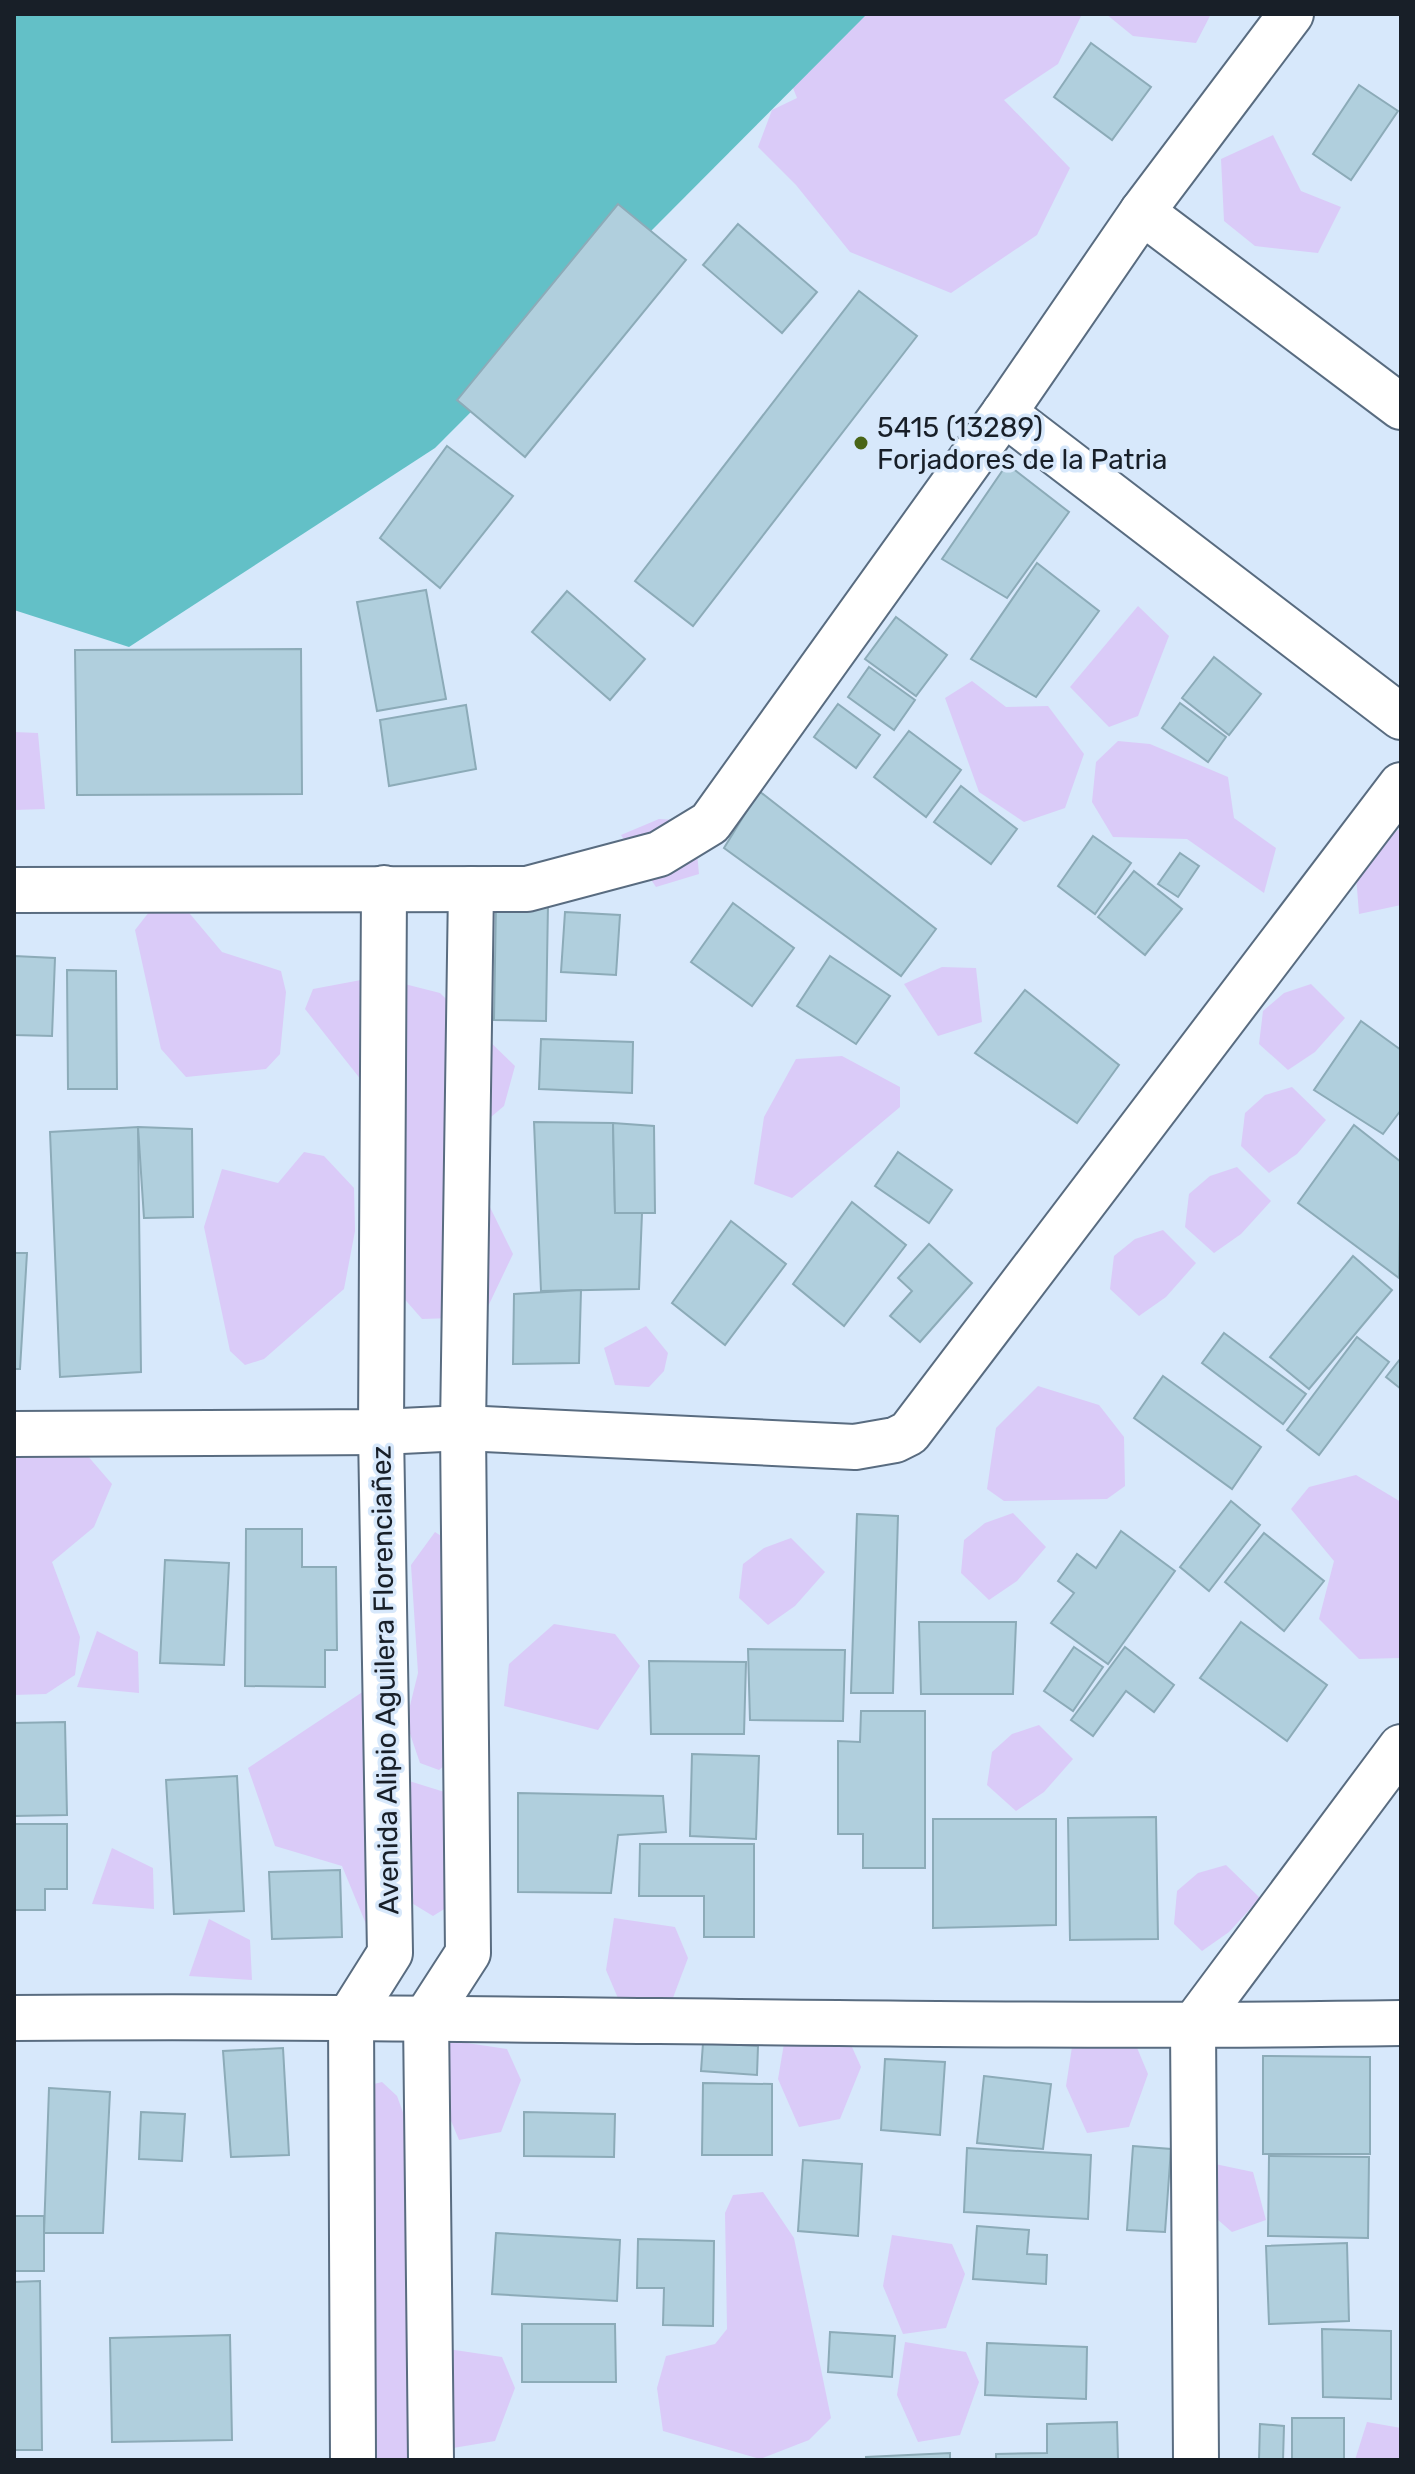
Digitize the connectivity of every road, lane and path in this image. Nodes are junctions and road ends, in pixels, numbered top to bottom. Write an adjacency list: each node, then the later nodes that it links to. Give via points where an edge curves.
1 (1291, 14): 2 (street)
2 (1142, 212): 3 (street); 4 (street)
3 (1401, 407)
4 (1004, 413): 5 (street); 8 (street, via 710,823 659,854 527,889)
5 (1401, 717)
6 (1401, 785): 10 (street, via 909,1433 855,1447)
7 (384, 888): 8 (street); 9 (street); 11 (street, Avenida Alipio Aguilera Florenciañez)
8 (471, 889): 10 (street)
9 (14, 890)
10 (463, 1428): 11 (street); 16 (street, via 468,1953)
11 (381, 1432): 12 (street); 14 (street, Avenida Alipio Aguilera Florenciañez, via 390,1953)
12 (14, 1434)
13 (1401, 1747): 18 (street)
14 (351, 2015): 15 (street); 16 (street); 19 (street)
15 (14, 2018)
16 (426, 2018): 18 (street); 20 (street)
17 (1401, 2023): 18 (street)
18 (1193, 2026): 21 (street)
19 (353, 2460)
20 (431, 2460)
21 (1196, 2460)

